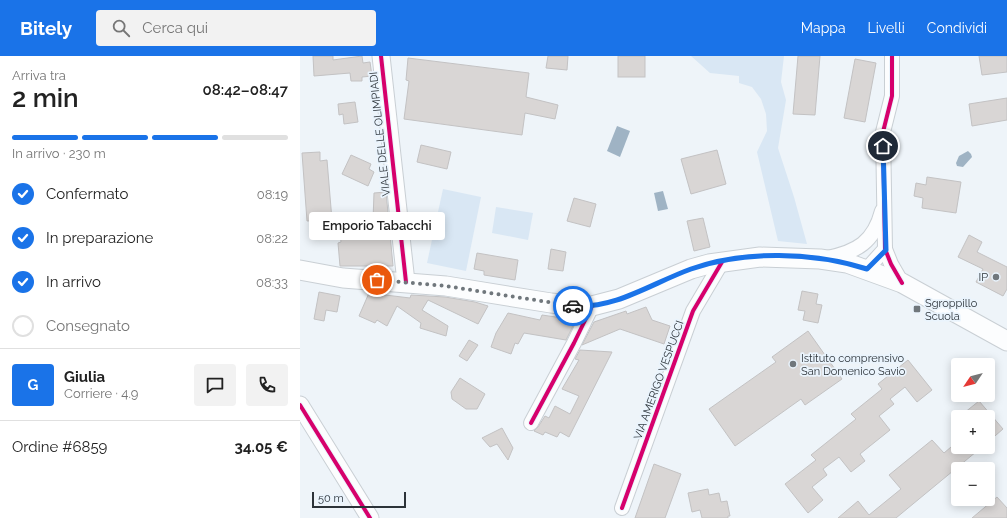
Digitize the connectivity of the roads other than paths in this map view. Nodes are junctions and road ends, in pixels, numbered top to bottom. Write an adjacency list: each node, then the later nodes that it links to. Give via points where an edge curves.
1 (381, 56): 11 (street, VIALE DELLE OLIMPIADI)
2 (892, 56): 3 (street, via 892,96 883,132)
3 (884, 201): 4 (street, via 878,224); 5 (street)
4 (865, 243): 6 (street, via 844,254); 9 (street)
5 (886, 250): 9 (street); 12 (street)
6 (820, 259): 7 (main road, via 760,257); 9 (main road)
7 (722, 262): 8 (main road); 14 (street, VIA AMERIGO VESPUCCI)
8 (691, 269): 13 (main road, via 619,299); 14 (street, via 697,274 700,282)
9 (867, 269): 12 (main road)
10 (300, 270): 11 (main road, via 343,278)
11 (406, 282): 13 (main road, via 551,303)
12 (902, 283): 15 (main road)
13 (592, 306): 17 (street)
14 (693, 311): 18 (street, VIA AMERIGO VESPUCCI)
15 (1007, 341)
16 (300, 405): 19 (street)
17 (531, 423)
18 (622, 508)
19 (370, 518)

